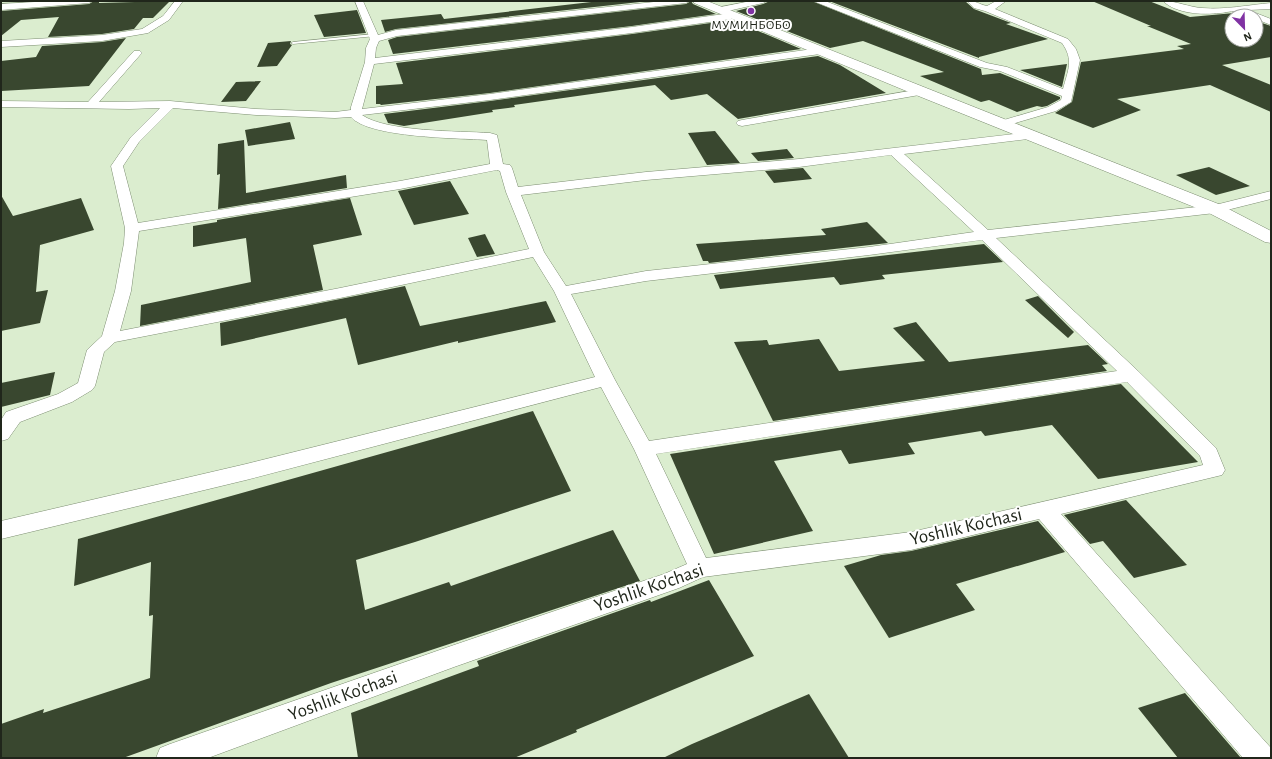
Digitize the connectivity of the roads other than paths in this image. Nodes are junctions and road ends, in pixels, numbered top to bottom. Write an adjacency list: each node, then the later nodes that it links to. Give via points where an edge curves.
1 (89, 1): 12 (street)
2 (178, 1): 19 (street, via 166,18 145,31 102,38)
3 (359, 1): 17 (street)
4 (686, 1): 17 (street)
5 (698, 1): 16 (street)
6 (763, 1): 16 (street)
7 (817, 1): 24 (street)
8 (971, 1): 13 (street, via 977,6)
9 (1002, 1): 13 (street)
10 (1167, 1): 15 (street, via 1181,9)
11 (1271, 6): 14 (street)
12 (1, 7)
13 (988, 8): 24 (street, via 1066,41 1075,60)
14 (1246, 8)
15 (1224, 10)
16 (725, 13): 20 (street); 22 (street, via 632,30)
17 (374, 37): 18 (lane); 22 (street)
18 (293, 43)
19 (1, 44)
20 (820, 51): 23 (street); 28 (street)
21 (137, 53): 26 (street)
22 (370, 62): 28 (street, via 356,107)
23 (921, 92): 29 (street); 30 (street)
24 (1068, 95): 30 (street, via 1066,102 1052,109)
25 (1, 104): 26 (street)
26 (92, 104): 27 (street)
27 (170, 104): 28 (street, via 256,112 336,115); 37 (street, via 135,140 117,166)
28 (358, 113): 33 (street, via 358,120 385,128 490,136 493,138)
29 (742, 123)
30 (1001, 124): 31 (street)
31 (1032, 136): 32 (street); 36 (street)
32 (894, 151): 34 (street); 38 (street)
33 (497, 166): 34 (street, via 506,168); 37 (street, via 400,185)
34 (513, 192): 40 (street)
35 (1271, 195): 36 (street)
36 (1215, 209): 38 (street); 39 (street)
37 (132, 228): 42 (street, via 122,291)
38 (986, 235): 41 (street, via 646,276); 43 (street)
39 (1271, 238)
40 (536, 252): 41 (street); 42 (street, via 340,294)
41 (562, 291): 44 (street)
42 (110, 338): 45 (street, via 96,350 86,386 65,398)
43 (1132, 375): 47 (street); 48 (street, Yoshlik Ko'chasi, via 1209,453 1215,470)
44 (606, 380): 47 (street); 49 (street, via 246,472)
45 (7, 418): 46 (street)
46 (1, 434)
47 (644, 449): 50 (street)
48 (1044, 510): 50 (street, Yoshlik Ko'chasi, via 911,540); 52 (street)
49 (1, 530)
50 (700, 568): 51 (street, Yoshlik Ko'chasi, via 671,581)
51 (170, 758)
52 (1261, 758)

